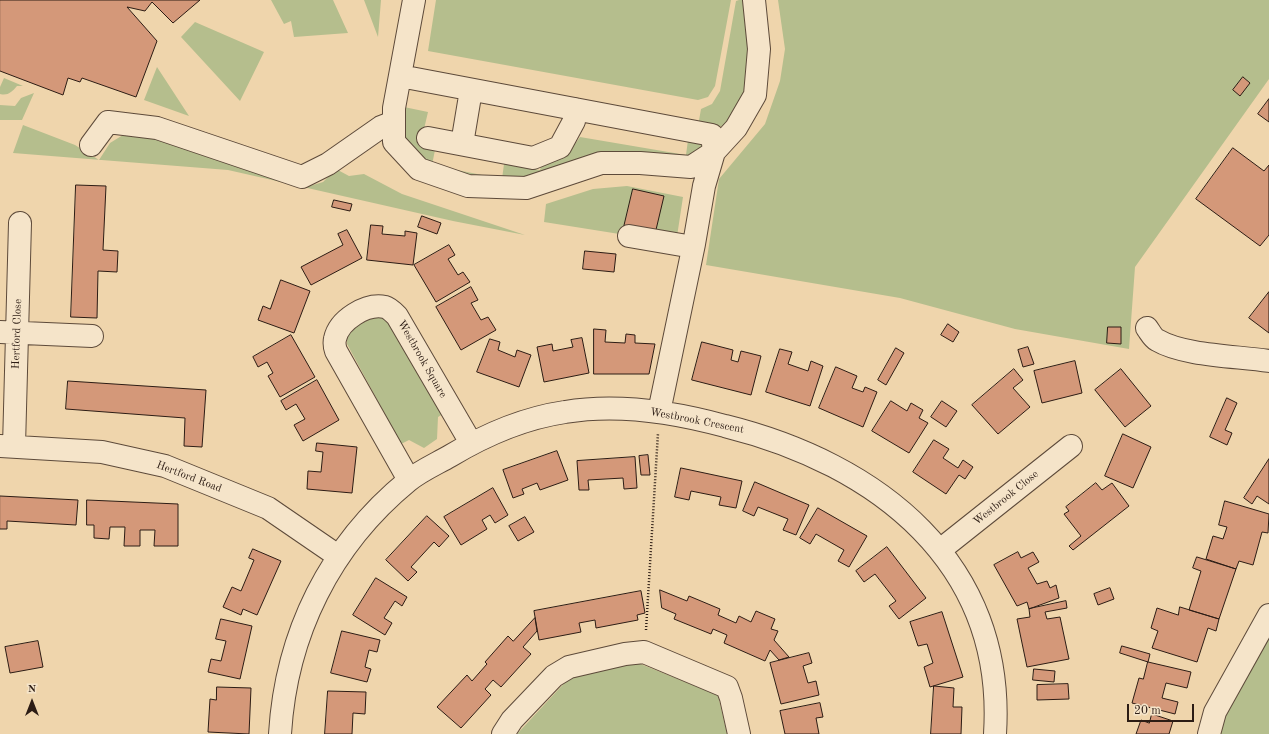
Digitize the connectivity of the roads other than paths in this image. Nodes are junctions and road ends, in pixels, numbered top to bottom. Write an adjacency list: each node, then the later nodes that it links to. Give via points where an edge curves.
1 (414, 0): 3 (street)
2 (754, 0): 10 (street, via 759,49 755,95 736,128)
3 (400, 76): 4 (street); 6 (street)
4 (471, 90): 5 (street); 8 (street)
5 (575, 109): 8 (street, via 574,121 560,147 533,158); 10 (street, via 712,135)
6 (394, 122): 9 (street, via 381,127 328,164 302,177 157,128 108,122); 10 (street, via 394,142 419,169 468,186 526,188 601,163 691,167)
7 (428, 138): 8 (street)
8 (462, 144)
9 (91, 145)
10 (714, 152): 13 (street, via 704,186)
11 (20, 222): 15 (street, Hertford Close)
12 (629, 236): 13 (street)
13 (693, 247): 18 (street)
14 (1147, 328): 17 (street, via 1156,340 1173,346)
15 (9, 333): 16 (street); 20 (street, Hertford Close)
16 (92, 336)
17 (1269, 361)
18 (659, 412): 19 (street, Westbrook Crescent, via 611,408 565,412 519,423); 23 (street, Westbrook Crescent, via 760,434 798,449 884,498 903,512)
19 (471, 443): 22 (street, Westbrook Crescent); 22 (street, Westbrook Square, via 397,316 386,307 372,307 356,313 339,328 334,340 336,351)
20 (7, 446): 24 (street, Hertford Road, via 102,452 165,466 268,508)
21 (1071, 446): 23 (street, Westbrook Close)
22 (409, 480): 24 (street, Westbrook Crescent, via 372,516)
23 (940, 550): 29 (street, Westbrook Crescent, via 964,586 982,626 996,689)
24 (338, 556): 26 (street, Westbrook Crescent, via 311,605 291,659 281,713)
25 (1269, 615): 30 (street, via 1215,712)
26 (280, 734)
27 (503, 734): 28 (street, via 512,720 554,676 569,667 644,652 727,687)
28 (739, 734)
29 (994, 734)
30 (1210, 734)

